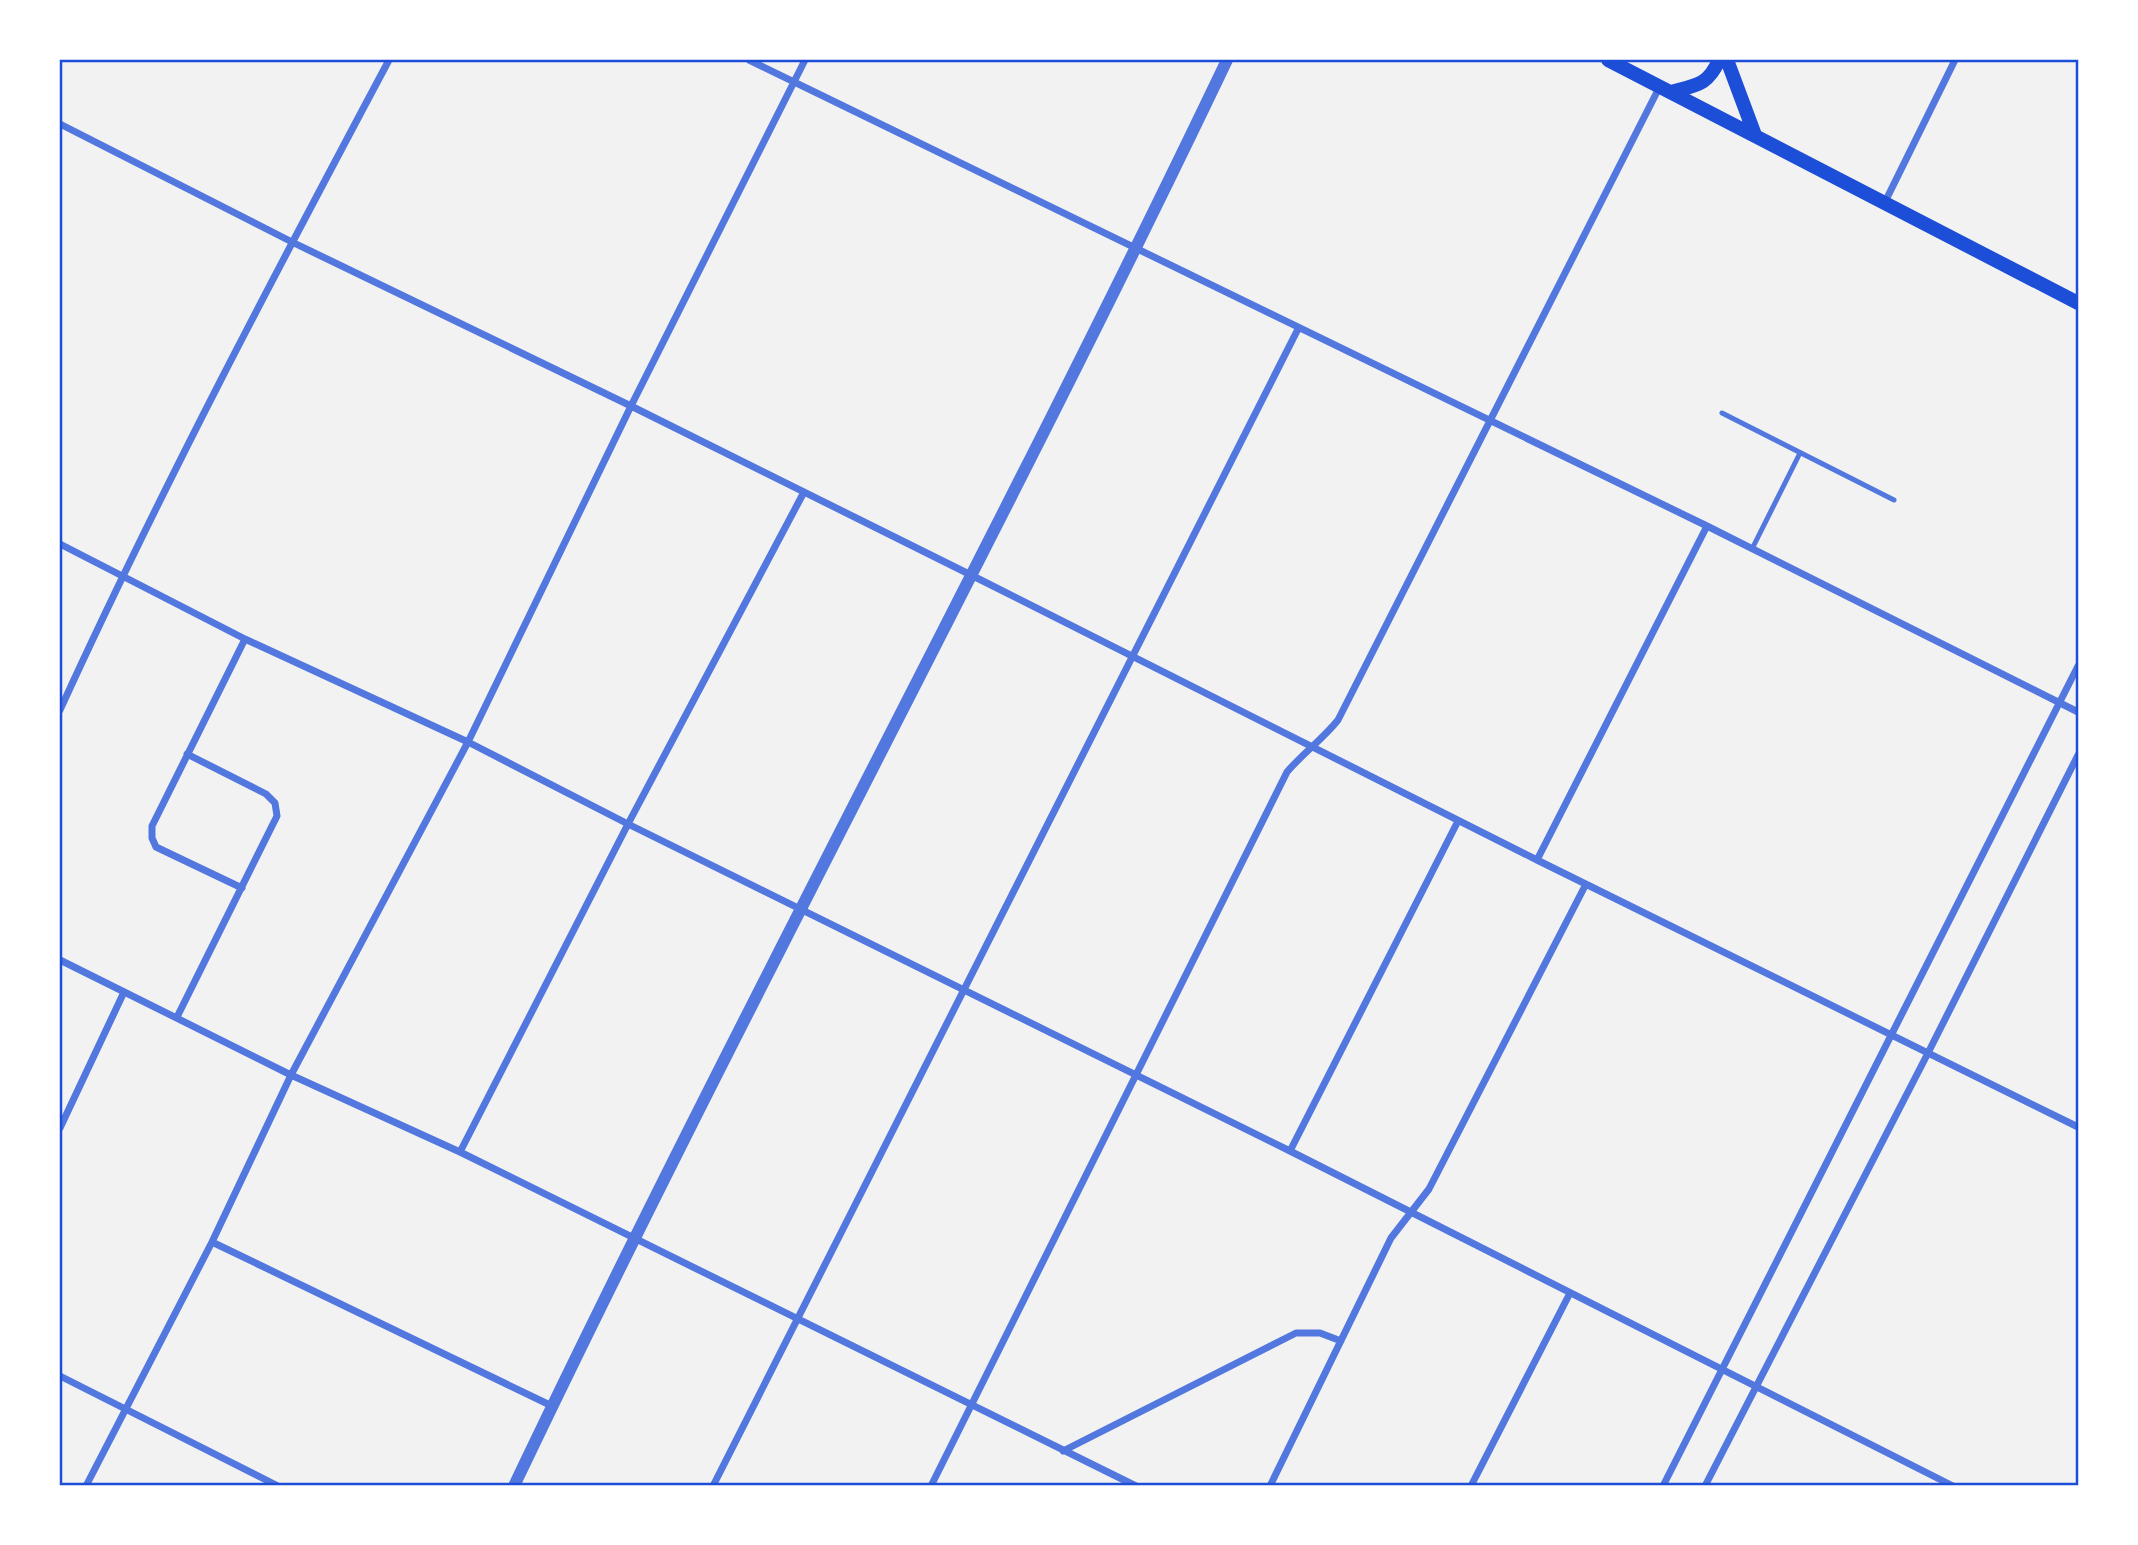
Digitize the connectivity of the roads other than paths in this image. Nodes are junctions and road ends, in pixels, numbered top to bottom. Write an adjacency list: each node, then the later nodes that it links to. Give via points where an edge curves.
1 (390, 60): 14 (street)
2 (749, 60): 9 (street)
3 (805, 60): 9 (street)
4 (1227, 60): 15 (street)
5 (1608, 60): 10 (main road)
6 (1719, 60): 10 (main road, via 1712,76 1693,86)
7 (1727, 60): 12 (main road)
8 (1955, 60): 13 (street)
9 (793, 82): 15 (street); 18 (street)
10 (1666, 89): 12 (main road); 20 (street)
11 (60, 124): 14 (street)
12 (1755, 135): 13 (main road)
13 (1885, 202): 16 (main road)
14 (292, 242): 18 (street); 28 (street)
15 (1137, 248): 17 (street); 27 (street)
16 (2078, 303)
17 (1298, 329): 20 (street); 30 (street)
18 (631, 406): 22 (street); 35 (street)
19 (1722, 413): 21 (lane)
20 (1491, 422): 24 (street); 36 (street, via 1338,720)
21 (1800, 453): 23 (lane); 26 (lane)
22 (804, 492): 27 (street); 40 (street)
23 (1894, 500)
24 (1707, 526): 26 (street); 41 (street)
25 (60, 544): 28 (street)
26 (1752, 549): 32 (street)
27 (971, 575): 30 (street); 44 (street)
28 (121, 576): 29 (street); 33 (street)
29 (245, 639): 35 (street); 37 (street)
30 (1131, 655): 36 (street); 46 (street)
31 (2078, 666): 32 (street)
32 (2060, 702): 34 (street); 49 (street)
33 (60, 710)
34 (2078, 712)
35 (468, 742): 40 (street); 51 (street)
36 (1313, 746): 39 (street); 52 (street, via 1287,772)
37 (187, 754): 43 (street, via 275,803 277,816); 43 (street, via 152,826 152,838 156,847)
38 (2078, 755): 50 (street)
39 (1458, 821): 41 (street); 55 (street)
40 (628, 824): 44 (street); 56 (street)
41 (1537, 860): 42 (street)
42 (1586, 884): 49 (street); 57 (street, via 1429,1189)
43 (242, 888): 48 (street)
44 (802, 909): 46 (street); 58 (street)
45 (60, 960): 47 (street)
46 (965, 989): 52 (street); 61 (street)
47 (124, 992): 48 (street); 54 (street)
48 (177, 1017): 51 (street)
49 (1890, 1035): 50 (street); 63 (street)
50 (1928, 1053): 53 (street); 65 (street)
51 (291, 1075): 56 (street); 59 (street)
52 (1136, 1075): 55 (street); 66 (street)
53 (2078, 1127)
54 (60, 1128)
55 (1290, 1151): 57 (street)
56 (460, 1152): 58 (street)
57 (1410, 1212): 60 (street); 62 (street, via 1391,1238)
58 (635, 1240): 61 (street); 67 (street)
59 (212, 1242): 67 (street); 68 (street)
60 (1570, 1293): 63 (street); 77 (street)
61 (798, 1317): 66 (street); 73 (street)
62 (1341, 1341): 69 (street, via 1320,1333 1296,1333); 76 (street)
63 (1720, 1368): 65 (street); 78 (street)
64 (60, 1376): 68 (street)
65 (1756, 1385): 79 (street); 80 (street)
66 (972, 1405): 69 (street); 74 (street)
67 (552, 1406): 72 (street)
68 (124, 1410): 70 (street); 71 (street)
69 (1063, 1451): 75 (street)
70 (86, 1486)
71 (278, 1486)
72 (514, 1486)
73 (713, 1486)
74 (930, 1486)
75 (1136, 1486)
76 (1270, 1486)
77 (1471, 1486)
78 (1662, 1486)
79 (1705, 1486)
80 (1953, 1486)

